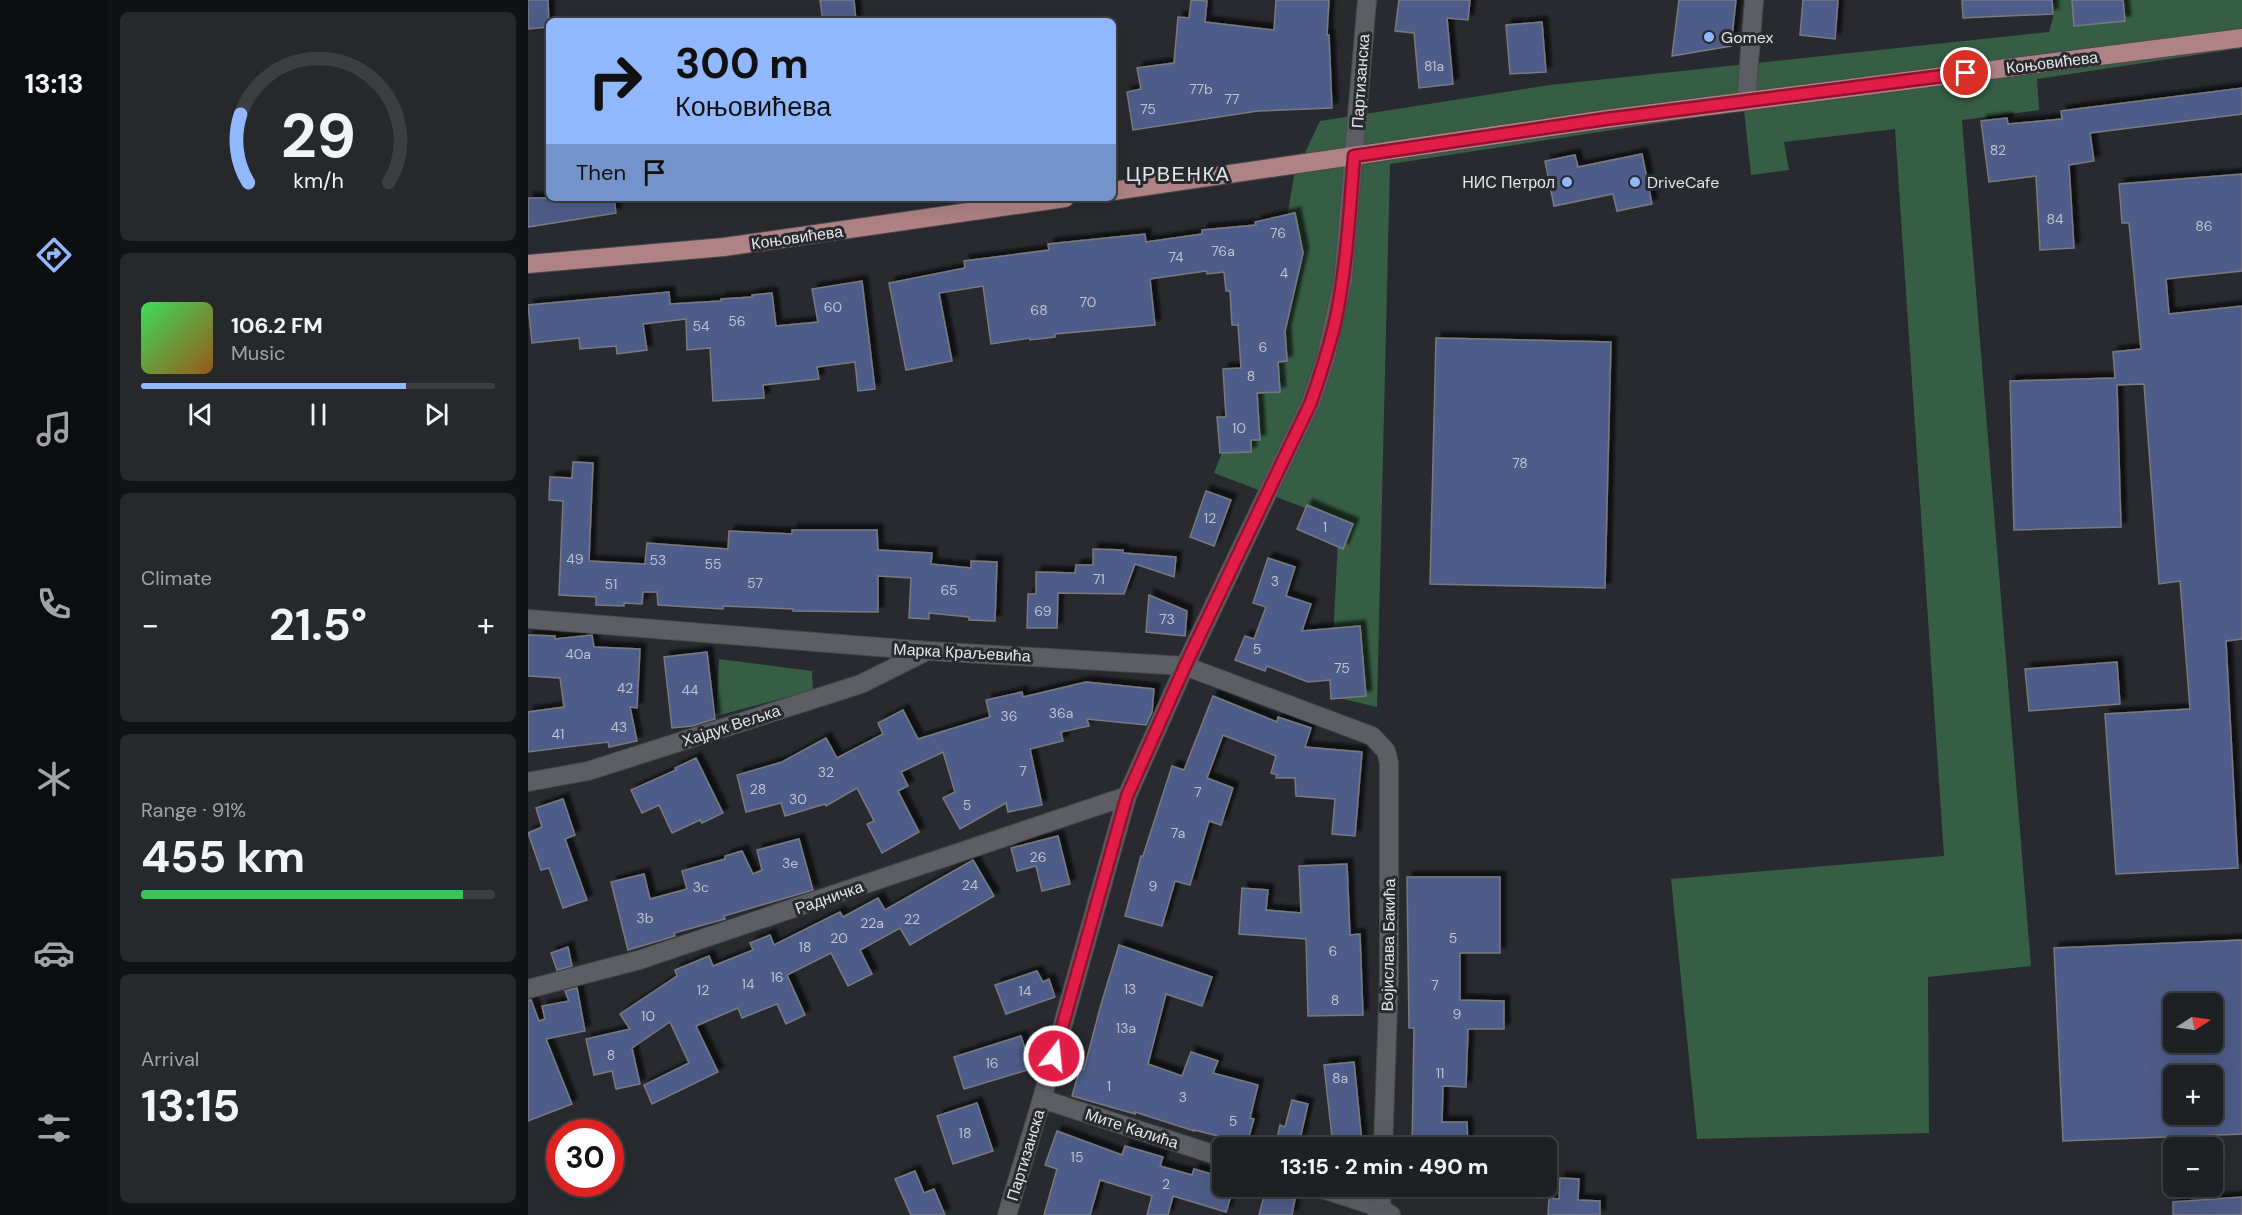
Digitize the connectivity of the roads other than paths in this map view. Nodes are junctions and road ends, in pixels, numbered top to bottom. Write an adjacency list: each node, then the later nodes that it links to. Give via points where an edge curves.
1 (1367, 0): 5 (street, Партизанска)
2 (1754, 0): 4 (street)
3 (2242, 38): 4 (main road, Коњовићева)
4 (1746, 101): 5 (main road, Коњовићева)
5 (1354, 156): 6 (main road, Коњовићева); 11 (street, Партизанска, via 1343,280 1325,361 1311,402)
6 (1116, 191)
7 (1045, 201): 8 (main road, Коњовићева, via 773,241)
8 (528, 264)
9 (528, 619): 10 (street, Марка Краљевића)
10 (929, 651): 11 (street, Марка Краљевића); 13 (street, Хајдук Вељка, via 861,684 588,771)
11 (1185, 666): 12 (street, Марка Краљевића, via 1372,736); 14 (street, Партизанска)
12 (1381, 744): 17 (street, Војислава Бакића, via 1389,763 1389,977)
13 (528, 782)
14 (1127, 796): 15 (street, Радничка, via 639,960); 16 (street, Партизанска)
15 (528, 989)
16 (1042, 1099): 18 (street, Мите Калића); 22 (street, Партизанска)
17 (1383, 1137)
18 (1212, 1154)
19 (1342, 1197): 21 (street)
20 (1382, 1197): 21 (street)
21 (1383, 1213)
22 (1007, 1215)

